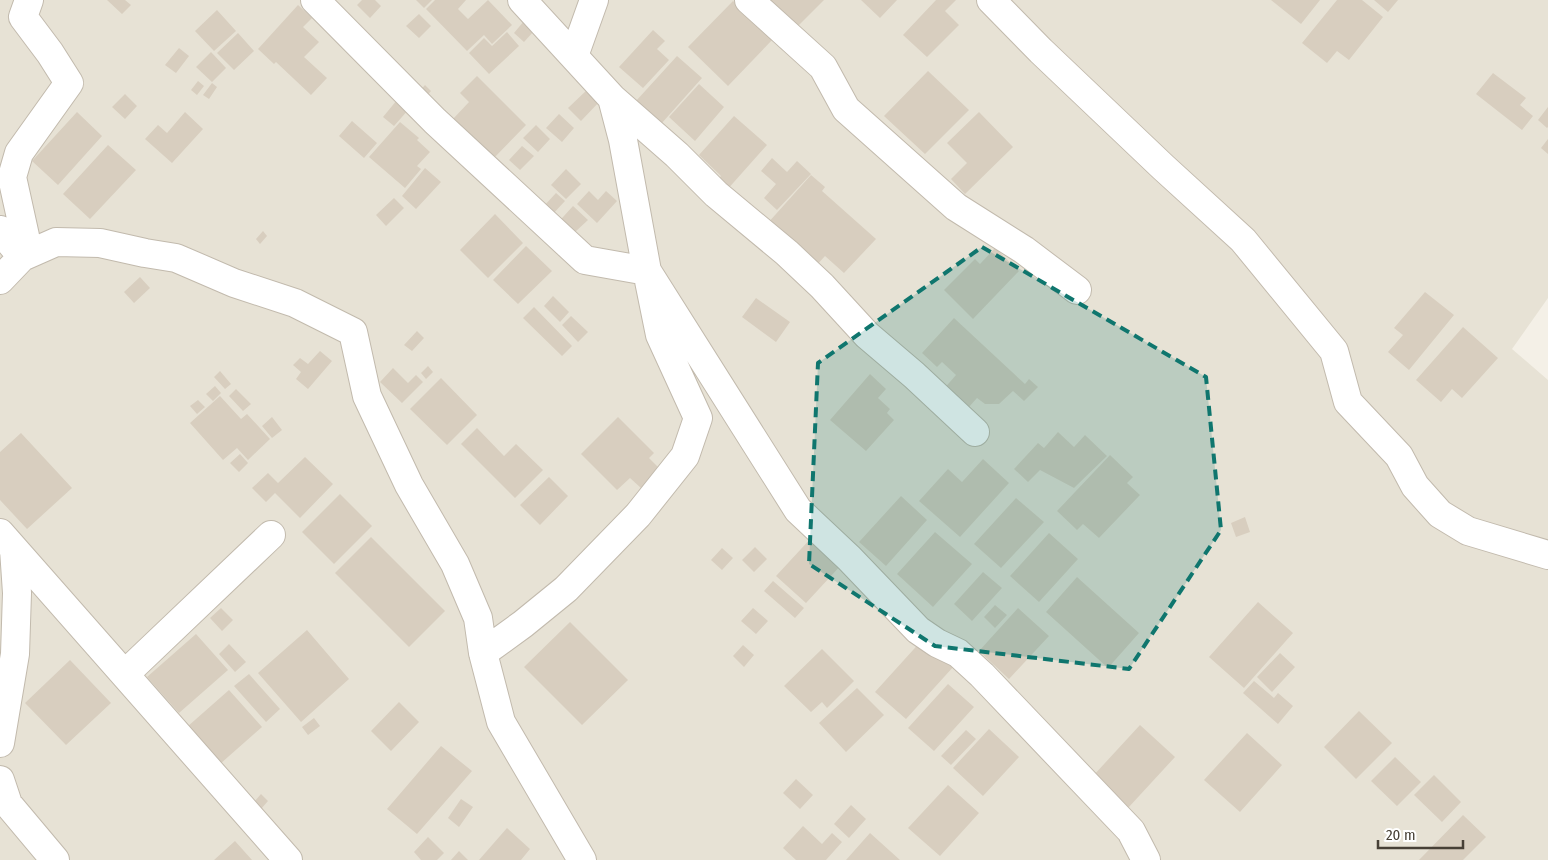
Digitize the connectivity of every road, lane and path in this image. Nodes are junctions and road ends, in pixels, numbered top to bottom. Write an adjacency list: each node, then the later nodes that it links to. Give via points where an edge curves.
1 (29, 0): 10 (street, via 23,17 69,83 19,153 12,177 25,236)
2 (315, 0): 11 (street, via 435,121 585,260)
3 (522, 0): 7 (street)
4 (594, 0): 7 (street)
5 (749, 0): 13 (street, via 823,67 846,109 956,207 1024,250)
6 (991, 0): 17 (street, via 1048,58 1243,240 1334,351 1348,402 1399,456 1415,486 1440,514 1468,531)
7 (574, 56): 8 (street)
8 (612, 98): 11 (street); 14 (street, via 716,194 787,253 867,335)
9 (0, 230): 10 (street)
10 (22, 257): 12 (street); 18 (street, via 56,242 64,242 100,243 176,258 234,283 295,303 353,332 367,396 409,485 455,564 478,618)
11 (647, 271): 18 (street, via 660,335 698,418 685,456 638,515 566,589); 25 (street, via 798,510 918,630 958,653 982,676 1130,831)
12 (0, 280)
13 (1077, 290)
14 (975, 432)
15 (271, 535): 19 (street)
16 (7, 541): 19 (street); 20 (street, via 17,593 15,654)
17 (1548, 555)
18 (483, 653): 24 (street, via 501,722)
19 (125, 674): 23 (street)
20 (0, 743)
21 (0, 780): 22 (street, via 8,804)
22 (55, 860)
23 (288, 860)
24 (582, 860)
25 (1146, 860)

